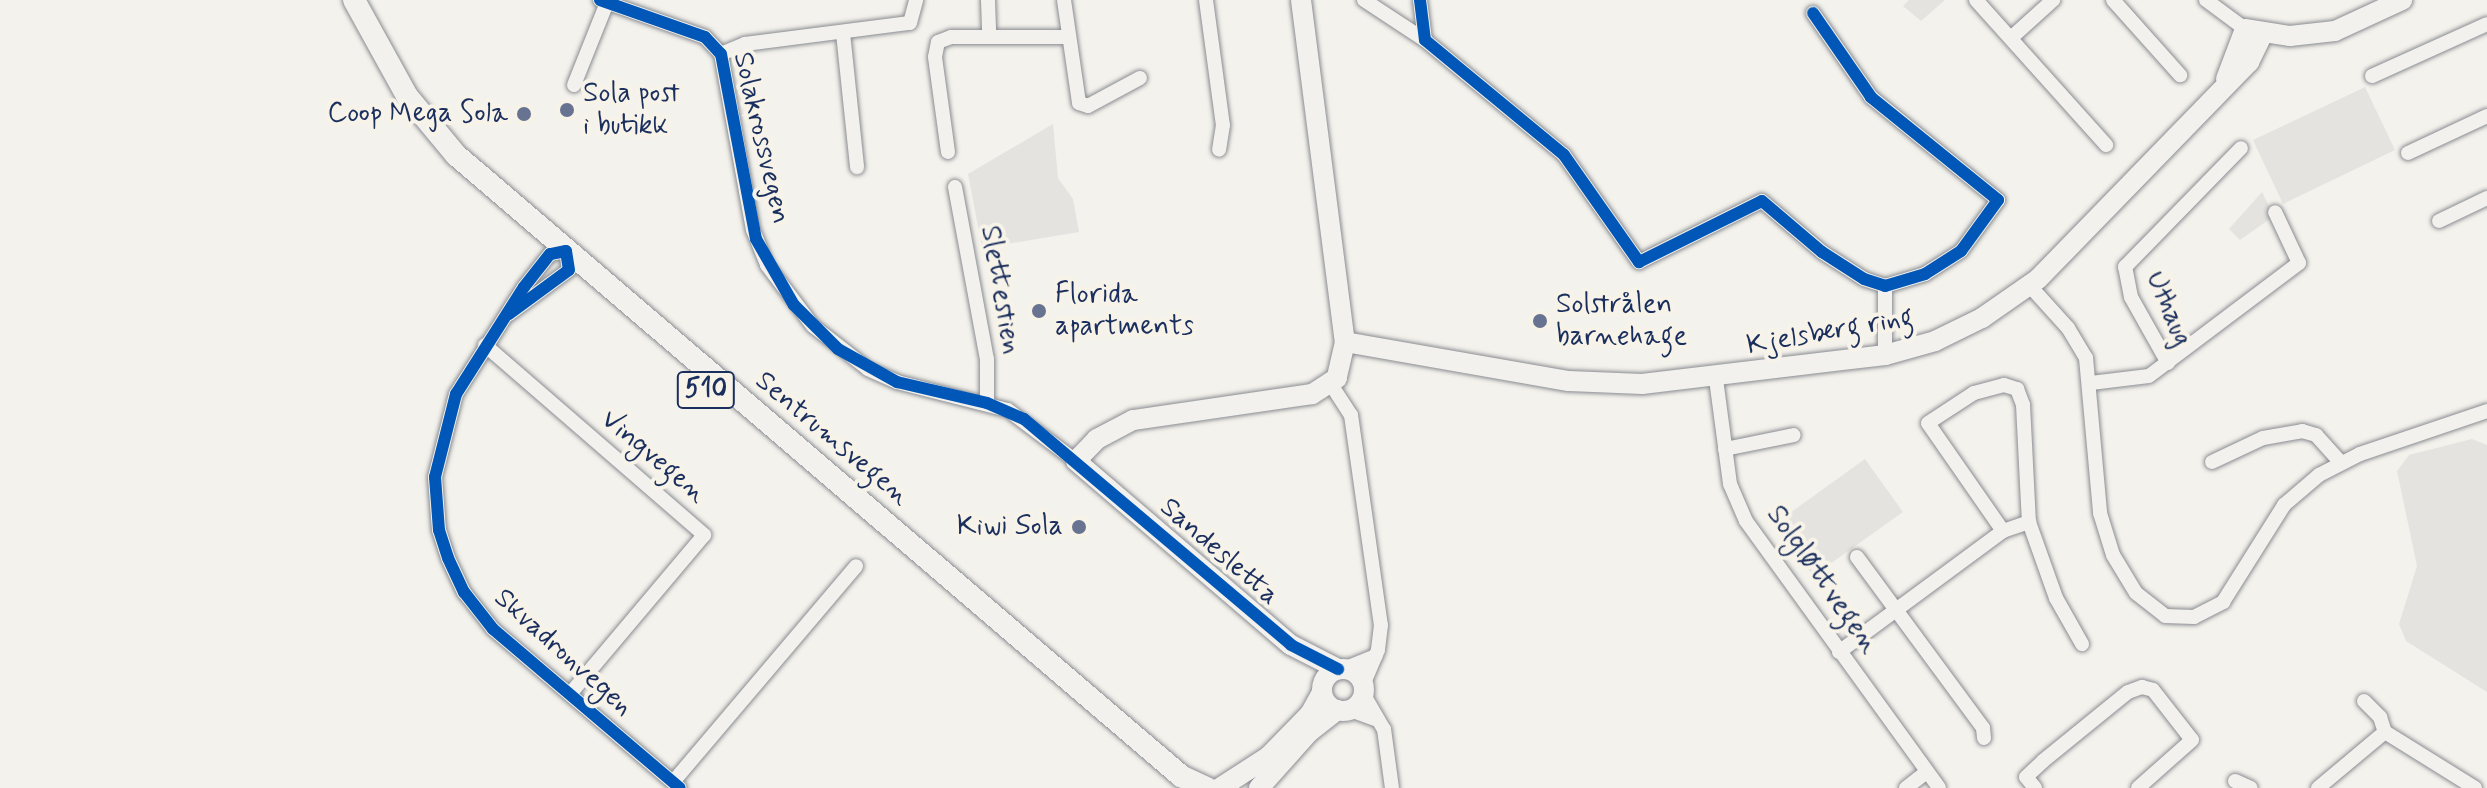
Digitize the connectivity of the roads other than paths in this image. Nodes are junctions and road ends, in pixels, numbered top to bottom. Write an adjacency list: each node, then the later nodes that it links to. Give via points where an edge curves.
1 (340, 0): 40 (main road, Sentrumsvegen / 510, via 397,104 447,165)
2 (354, 0): 40 (main road, Sentrumsvegen / 510, via 383,57 429,125)
3 (916, 0): 19 (street, via 910,23)
4 (988, 0): 20 (street)
5 (1064, 0): 21 (street)
6 (1206, 0): 32 (street, via 1223,125)
7 (1301, 0): 44 (street)
8 (1364, 0): 23 (street)
9 (1420, 0): 23 (street)
10 (1976, 0): 22 (street)
11 (2053, 0): 22 (street)
12 (2113, 0): 25 (street)
13 (2206, 0): 18 (street)
14 (2402, 0): 18 (street, via 2335,31)
15 (605, 1): 24 (street, Solakrossvegen, via 705,37); 28 (street)
16 (1813, 13): 41 (street, via 1871,97 2003,194 1961,251 1925,274)
17 (2487, 24): 26 (street)
18 (2254, 32): 42 (street, Kjelsberg ring, via 2226,82)
19 (843, 33): 24 (street, via 745,44); 35 (street)
20 (989, 37): 21 (street); 33 (street, via 938,42 935,57)
21 (1069, 37): 27 (street, via 1082,106)
22 (2011, 38): 30 (street)
23 (1425, 40): 41 (street, via 1564,155 1639,262 1762,201 1846,270)
24 (721, 54): 51 (street, Solakrossvegen, via 753,230 767,265 794,305 838,349 868,369 919,389)
25 (2180, 75)
26 (2372, 76)
27 (1140, 78)
28 (574, 85)
29 (2487, 116): 34 (street)
30 (2106, 145)
31 (2241, 148): 47 (street, Uthaug, via 2125,267 2131,297)
32 (1219, 150)
33 (948, 152)
34 (2408, 153)
35 (857, 167)
36 (955, 187): 51 (street, Slettestien, via 987,359)
37 (2487, 198): 39 (street)
38 (2275, 212): 47 (street, via 2299,263)
39 (2439, 221)
40 (562, 258): 43 (street, Skvadronvegen); 43 (street, Skvadronvegen); 77 (main road, Sentrumsvegen / 510); 78 (main road, Sentrumsvegen / 510, via 1181,776)
41 (1885, 286): 46 (street)
42 (2030, 286): 46 (street, Kjelsberg ring, via 1959,331); 49 (street, via 2078,342)
43 (509, 314): 45 (street, Skvadronvegen)
44 (1345, 342): 48 (street, Kjelsberg ring, via 1594,383); 50 (street)
45 (485, 345): 69 (street, Skvadronvegen, via 456,394 438,455 439,530 464,592 493,629); 69 (street, Vingvegen, via 704,535)
46 (1885, 355): 48 (street, Kjelsberg ring)
47 (2168, 363): 49 (street, Uthaug, via 2149,376)
48 (1716, 379): 54 (street, Solgløttvegen)
49 (2091, 383): 57 (street, via 2104,530 2122,574 2165,616 2194,617 2223,602 2284,505)
50 (1332, 386): 55 (street, via 1312,394 1133,420 1097,439); 66 (street, via 1351,415 1381,625)
51 (987, 403): 55 (street, Solakrossvegen, via 1024,419)
52 (2487, 411): 57 (street)
53 (1794, 435): 54 (street)
54 (1725, 449): 65 (street, Solgløttvegen, via 1730,484 1746,521)
55 (1076, 461): 64 (street, Sandesletta)
56 (2212, 462): 57 (street, via 2263,438 2302,431 2316,435)
57 (2340, 462)
58 (2029, 522): 59 (street); 59 (street, via 2019,392 2004,385 1974,393 1928,423); 63 (street, via 2056,598)
59 (2003, 531): 62 (street)
60 (1857, 557): 62 (street)
61 (856, 566): 76 (street)
62 (1897, 612): 65 (street); 73 (street, via 1983,728)
63 (2082, 644)
64 (1291, 645): 67 (street, Sandesletta); 68 (street, Sandesletta)
65 (1839, 652): 74 (street, Solgløttvegen)
66 (1376, 656): 67 (street); 70 (street)
67 (1342, 669): 68 (street, via 1324,681); 70 (street, Sandesletta)
68 (1322, 691): 70 (street, Sandesletta); 79 (street, via 1310,714 1269,756)
69 (570, 694): 76 (street, Skvadronvegen)
70 (1354, 699): 80 (street, via 1309,732); 81 (street, via 1378,720 1388,745)
71 (2364, 701): 72 (street, via 2380,717)
72 (2385, 732): 87 (street); 88 (street)
73 (1984, 738)
74 (1925, 773): 82 (street); 83 (street, Solgløttvegen)
75 (2235, 781): 86 (street)
76 (677, 785)
77 (1174, 788)
78 (1207, 788)
79 (1220, 788)
80 (1259, 788)
81 (1392, 788)
82 (1906, 788)
83 (1939, 788)
84 (2035, 788): 85 (street, via 2026,777 2128,692 2142,687 2153,690 2192,740)
85 (2138, 788)
86 (2251, 788)
87 (2318, 788)
88 (2475, 788)

